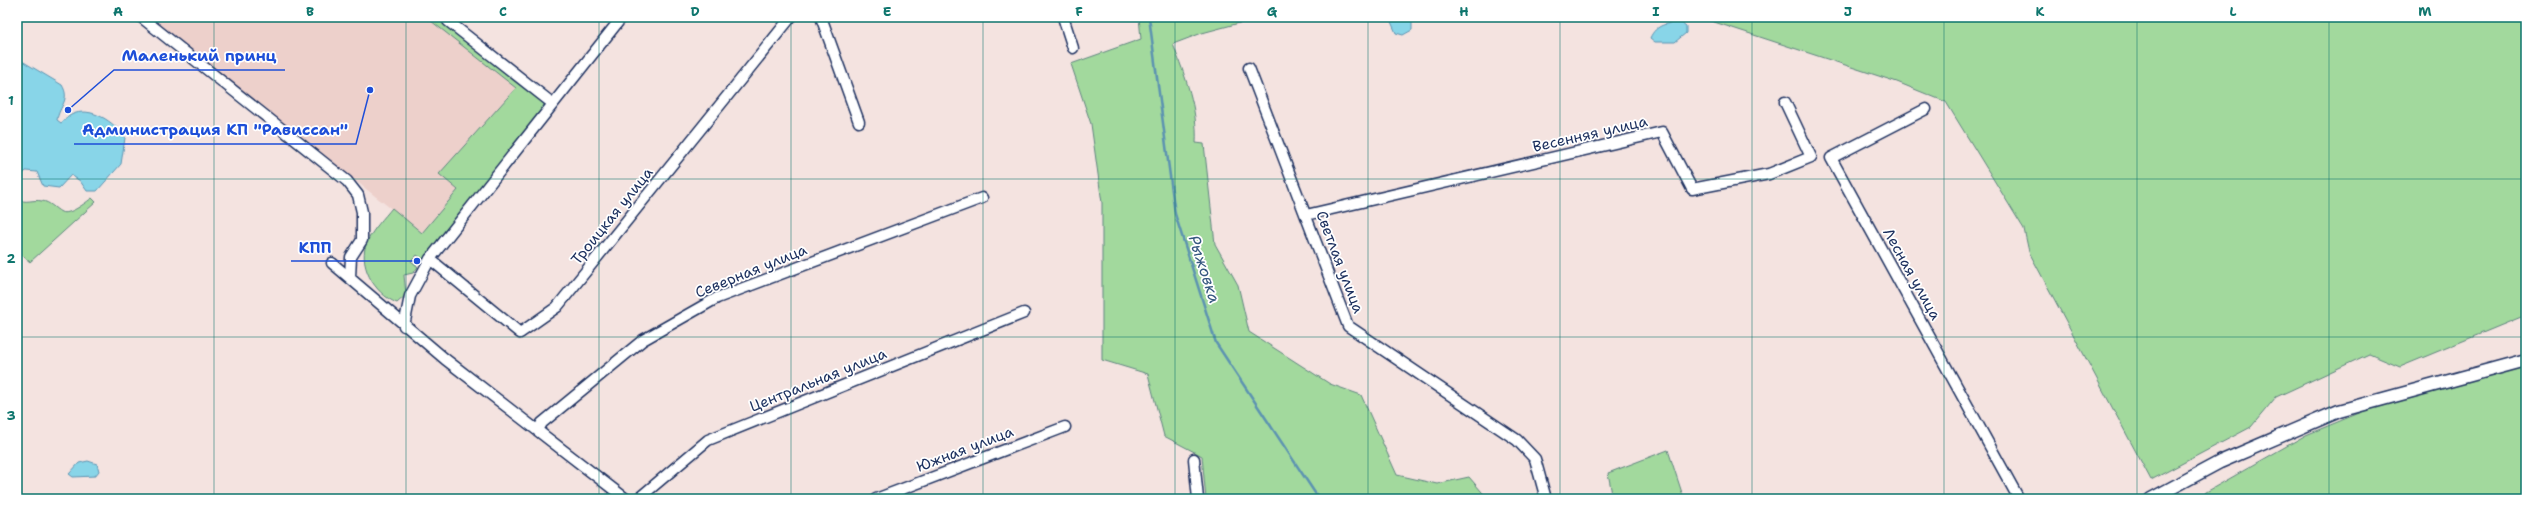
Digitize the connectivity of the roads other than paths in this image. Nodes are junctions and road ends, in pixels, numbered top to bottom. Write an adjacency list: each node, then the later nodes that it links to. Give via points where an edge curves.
1 (141, 17): 17 (street, via 347,180 358,195 362,212 362,240 351,258)
2 (622, 17): 10 (street)
3 (791, 17): 15 (street, Троицкая улица, via 557,307 520,333)
4 (821, 17): 12 (street)
5 (1063, 17): 7 (street)
6 (447, 18): 10 (street)
7 (1073, 48)
8 (1249, 68): 14 (street, Светлая улица)
9 (1785, 102): 14 (street, Весенняя улица, via 1812,157 1769,174 1692,189 1662,132)
10 (552, 103): 15 (street)
11 (1926, 109): 29 (street, Лесная улица, via 1831,158)
12 (859, 122)
13 (982, 198): 22 (street, Северная улица, via 717,298 643,340 592,380)
14 (1306, 215): 28 (street, Светлая улица, via 1348,326 1517,440 1535,460)
15 (430, 259): 19 (street, via 410,296)
16 (332, 263): 17 (street)
17 (350, 278): 19 (street)
18 (1024, 313): 25 (street, Центральная улица, via 708,440)
19 (404, 326): 22 (street)
20 (2526, 360): 30 (street, via 2339,411 2220,462)
21 (1065, 427): 26 (street, Южная улица)
22 (538, 430): 24 (street)
23 (1194, 459): 27 (street)
24 (626, 499)
25 (638, 499)
26 (876, 499)
27 (1198, 499)
28 (1546, 499)
29 (2019, 499)
30 (2151, 499)

